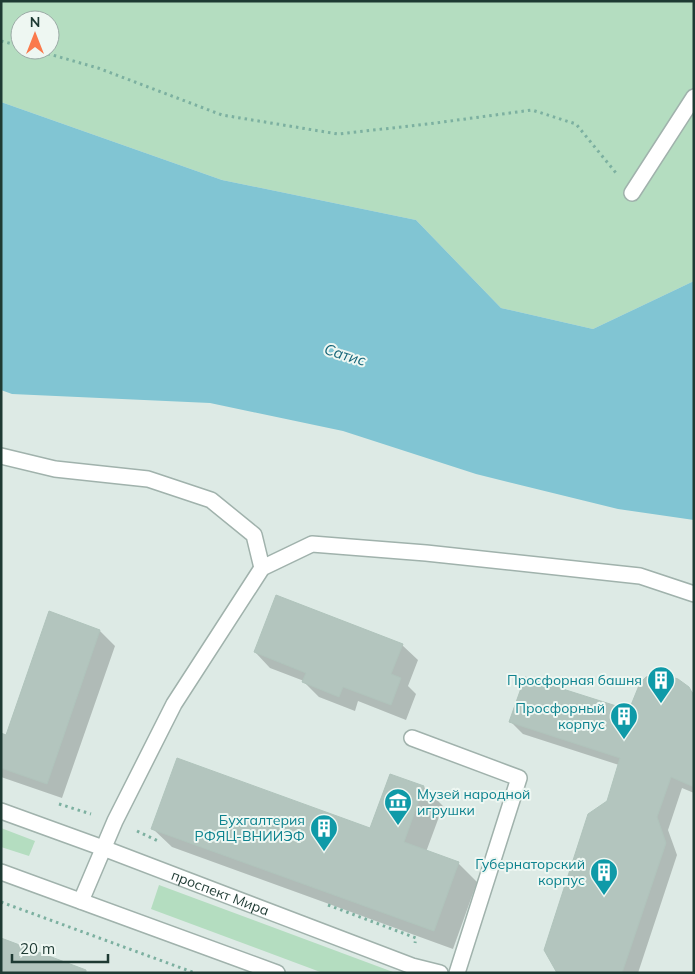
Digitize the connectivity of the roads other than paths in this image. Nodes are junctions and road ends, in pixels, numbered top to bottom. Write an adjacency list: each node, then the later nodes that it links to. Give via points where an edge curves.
1 (694, 97): 2 (street)
2 (632, 194)
3 (1, 456): 4 (street, via 55,469 148,479 211,500 254,536)
4 (262, 568): 5 (street, via 312,544 426,552 640,576); 8 (street, via 174,704)
5 (694, 594)
6 (412, 738): 13 (street, via 519,778)
7 (1, 811): 8 (street, проспект Мира)
8 (102, 848): 10 (street); 12 (street, проспект Мира, via 412,966)
9 (1, 872): 10 (street)
10 (81, 901): 11 (street)
11 (277, 973)
12 (440, 973)
13 (456, 973)

